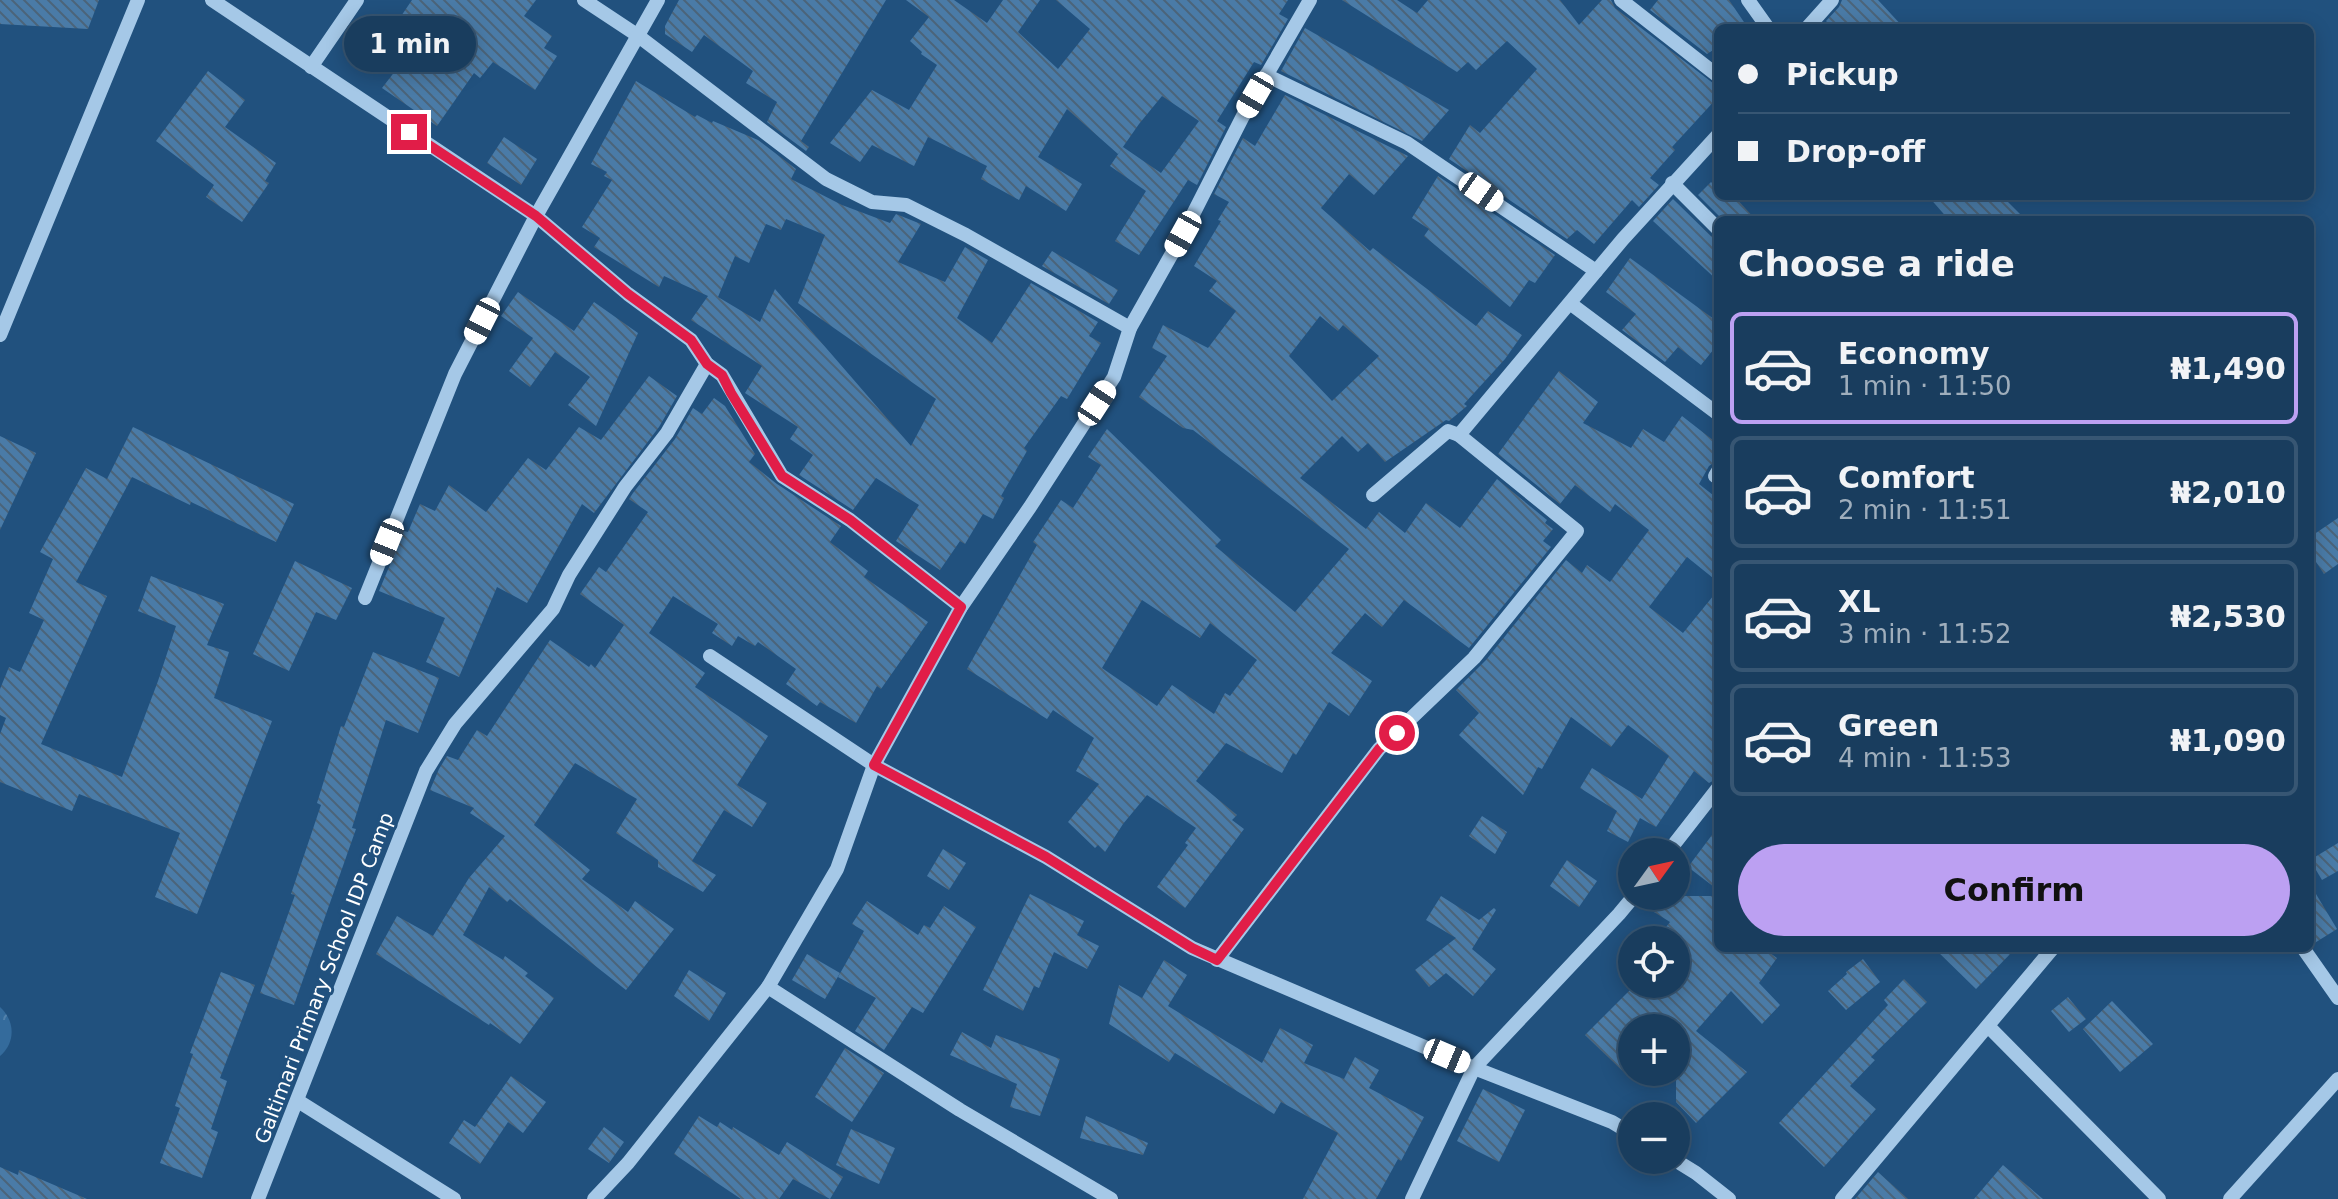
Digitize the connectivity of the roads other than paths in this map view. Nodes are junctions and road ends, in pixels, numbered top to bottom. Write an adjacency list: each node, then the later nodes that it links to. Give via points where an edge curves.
1 (138, 0): 23 (street)
2 (212, 0): 13 (street)
3 (357, 0): 13 (street)
4 (584, 0): 12 (street)
5 (658, 0): 12 (street)
6 (1310, 0): 15 (street)
7 (1621, 0): 14 (street)
8 (1748, 0): 10 (street)
9 (1832, 0): 11 (street)
10 (1765, 24)
11 (1811, 24)
12 (637, 35): 18 (street); 22 (street, via 826,179 872,202 906,205)
13 (311, 67): 18 (street)
14 (1714, 73)
15 (1266, 75): 20 (street, via 1407,143); 22 (street)
16 (1714, 139): 17 (street)
17 (1672, 183): 19 (street); 20 (street)
18 (536, 216): 24 (street, via 691,340); 28 (street, via 455,374)
19 (1714, 225)
20 (1596, 271): 21 (street)
21 (1571, 304): 25 (street); 26 (street)
22 (1130, 328): 29 (street, via 1114,377)
23 (0, 335)
24 (707, 364): 29 (street, via 722,375 782,476 850,520); 43 (street, Galtimari Primary School IDP Camp, via 667,433 569,575 553,609 455,724 426,771)
25 (1714, 411)
26 (1459, 435): 27 (street, via 1448,431); 37 (street, via 1577,531 1474,658 1379,749)
27 (1373, 495)
28 (365, 598)
29 (961, 607): 31 (street)
30 (710, 656): 31 (street)
31 (874, 765): 37 (street, via 1046,857); 38 (street, via 837,869)
32 (1714, 793): 33 (street)
33 (1679, 838)
34 (1621, 910): 41 (street)
35 (2050, 952): 40 (street)
36 (2306, 952): 39 (street)
37 (1217, 960): 41 (street)
38 (768, 987): 48 (street); 49 (street)
39 (2338, 998)
40 (1988, 1026): 52 (street); 53 (street)
41 (1474, 1068): 44 (street); 50 (street)
42 (2338, 1079): 54 (street)
43 (298, 1101): 46 (street, Galtimari Primary School IDP Camp); 47 (street)
44 (1618, 1126)
45 (1690, 1169): 51 (street)
46 (258, 1199)
47 (454, 1199)
48 (594, 1199)
49 (1111, 1199)
50 (1412, 1199)
51 (1729, 1199)
52 (1842, 1199)
53 (2159, 1199)
54 (2230, 1199)

